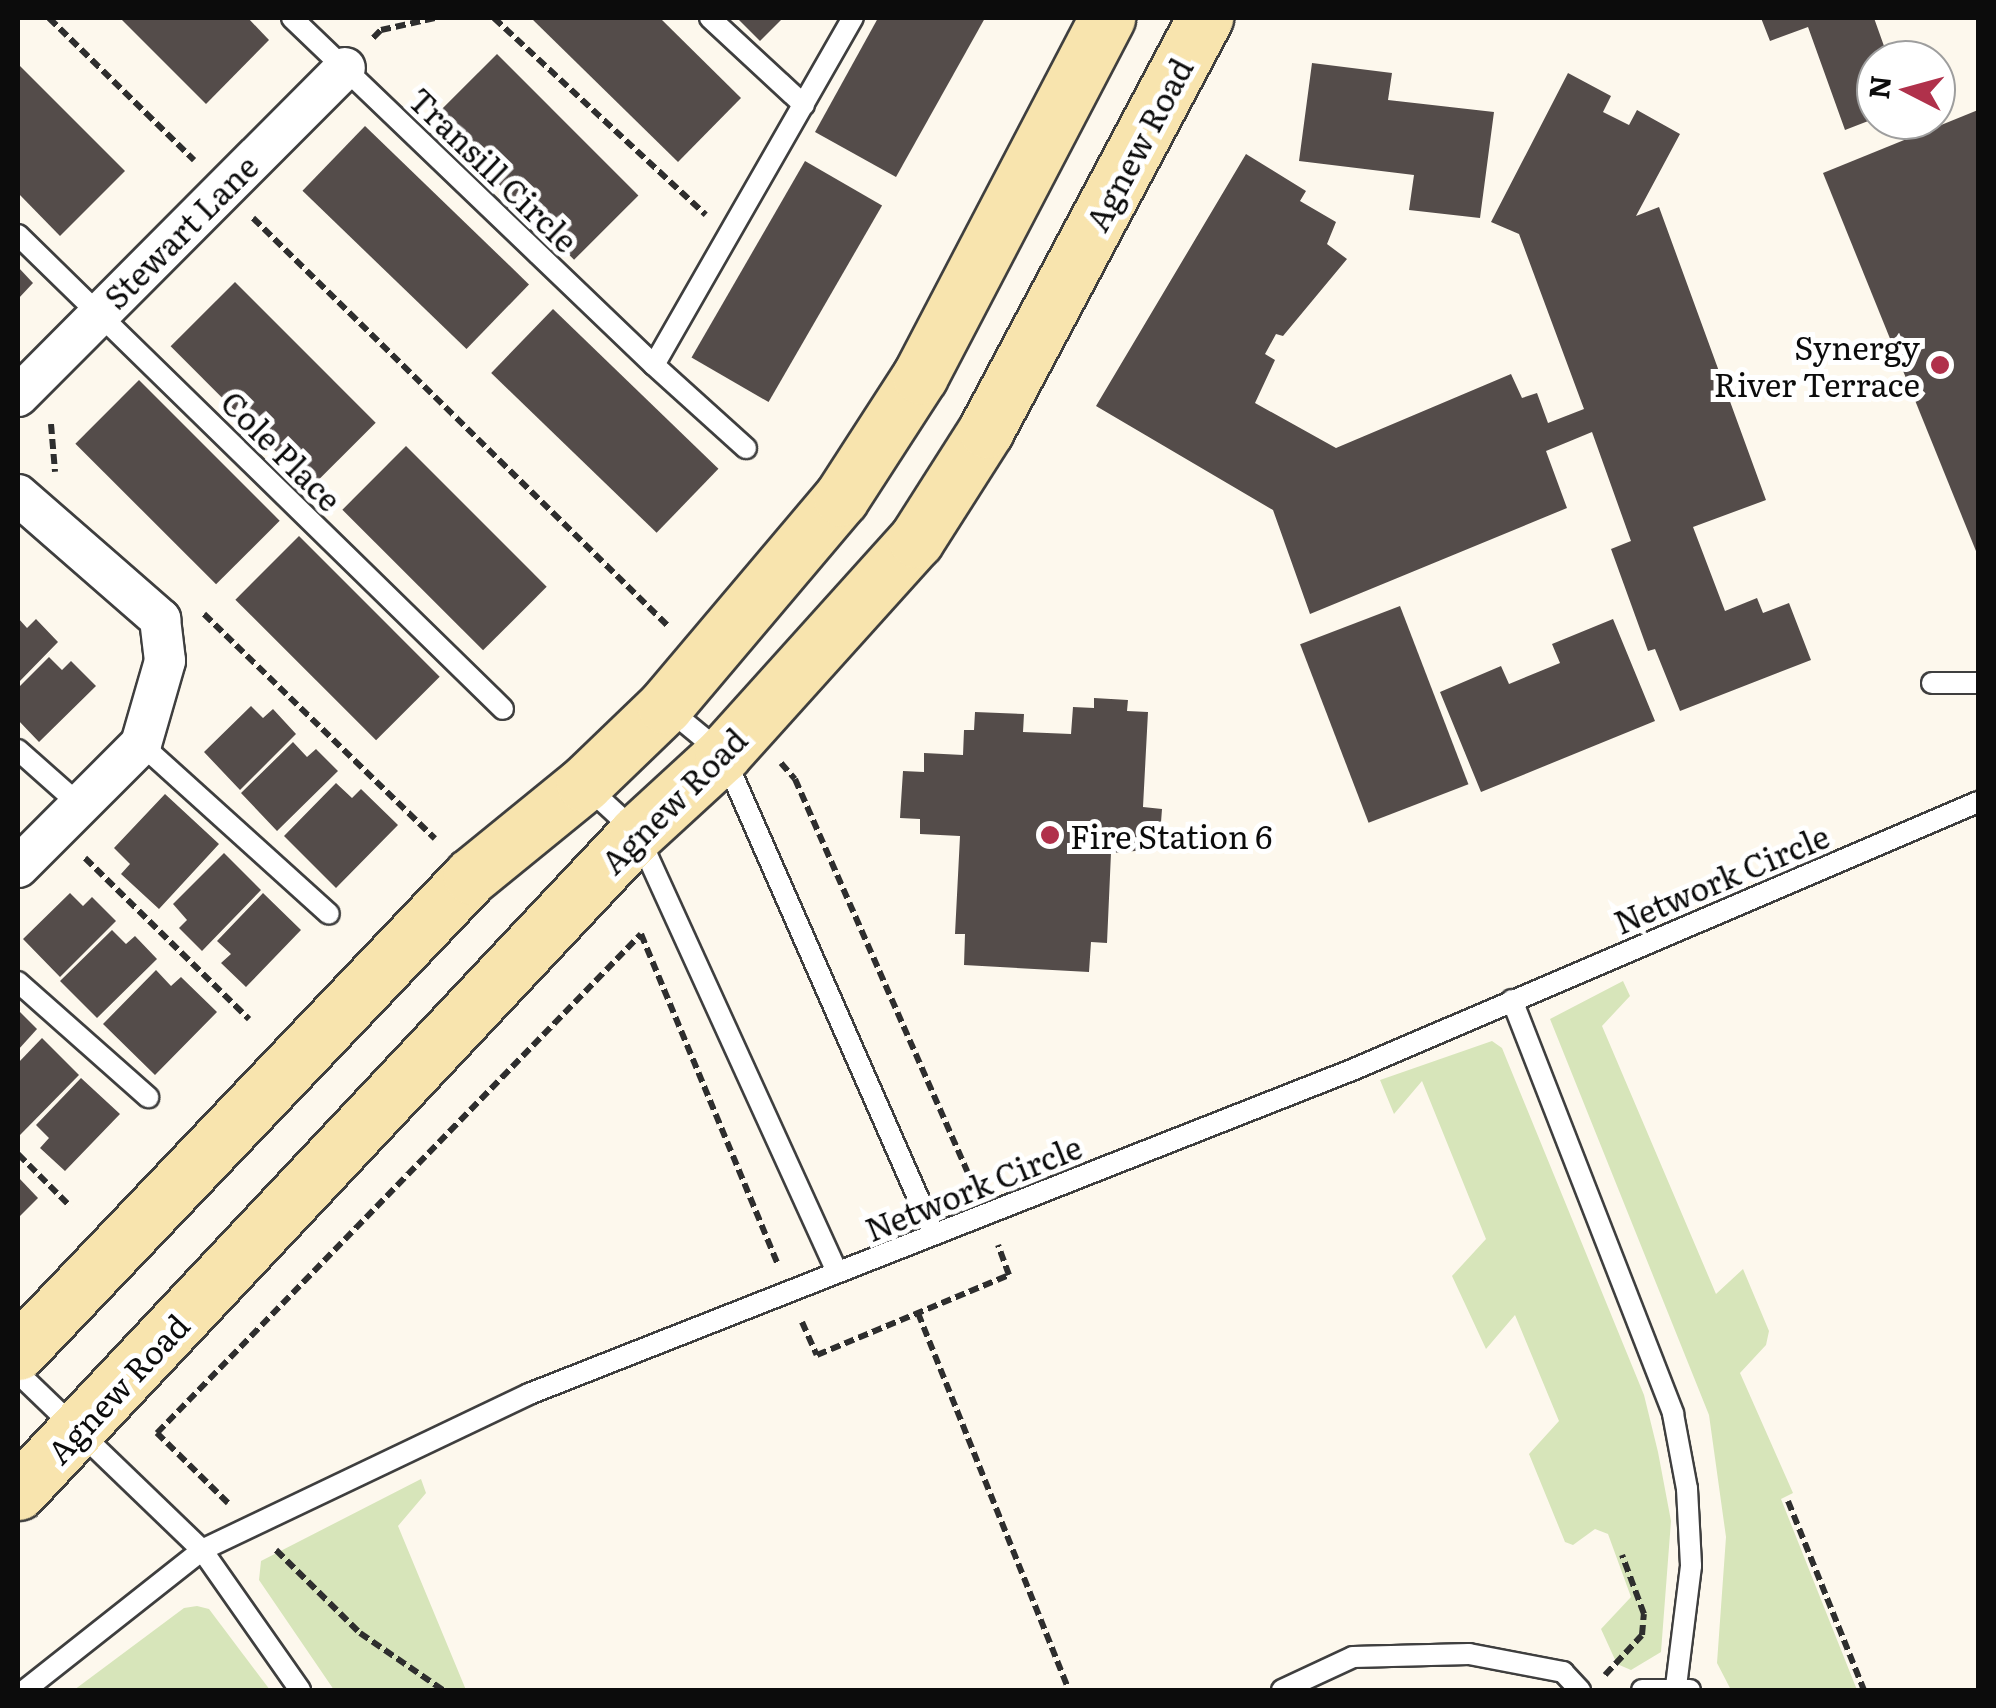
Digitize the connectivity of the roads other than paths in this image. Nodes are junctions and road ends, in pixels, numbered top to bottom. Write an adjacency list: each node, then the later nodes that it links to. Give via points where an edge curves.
1 (292, 18): 6 (lane, Transill Circle)
2 (710, 18): 7 (lane)
3 (852, 18): 7 (lane)
4 (1106, 18): 16 (main road, via 920,376 842,498)
5 (1205, 18): 18 (main road, Agnew Road, via 986,430 916,540)
6 (345, 68): 9 (street, Stewart Lane); 10 (lane, Transill Circle)
7 (804, 105): 10 (lane)
8 (18, 235): 9 (lane, Cole Place)
9 (100, 312): 11 (street, Stewart Lane); 17 (lane, Cole Place)
10 (654, 365): 12 (lane, Transill Circle)
11 (34, 407)
12 (746, 448)
13 (18, 495): 19 (street, via 160,619 165,661)
14 (1932, 682): 15 (lane)
15 (1978, 683)
16 (665, 706): 18 (lane); 21 (main road)
17 (503, 710)
18 (736, 739): 24 (main road, Agnew Road); 30 (lane)
19 (141, 744): 23 (street); 26 (lane)
20 (18, 750): 23 (lane)
21 (584, 784): 24 (lane); 32 (main road, via 471,876)
22 (1978, 802): 28 (lane, Network Circle)
23 (80, 805): 25 (street)
24 (637, 833): 31 (lane); 34 (main road, Agnew Road)
25 (18, 867)
26 (329, 914)
27 (18, 982): 29 (lane)
28 (1512, 1000): 30 (lane, Network Circle); 38 (lane, via 1673,1414 1688,1490 1691,1566)
29 (148, 1097)
30 (934, 1234): 31 (lane, Network Circle)
31 (838, 1272): 36 (lane, Network Circle, via 528,1394)
32 (18, 1352)
33 (18, 1373): 34 (lane)
34 (77, 1431): 35 (main road, Agnew Road); 36 (lane)
35 (18, 1492)
36 (202, 1550): 39 (lane, Network Circle); 40 (lane)
37 (1589, 1686): 41 (lane, via 1563,1672 1470,1654 1352,1657)
38 (1683, 1689): 42 (lane)
39 (26, 1690)
40 (300, 1690)
41 (1282, 1690)
42 (1642, 1690)

